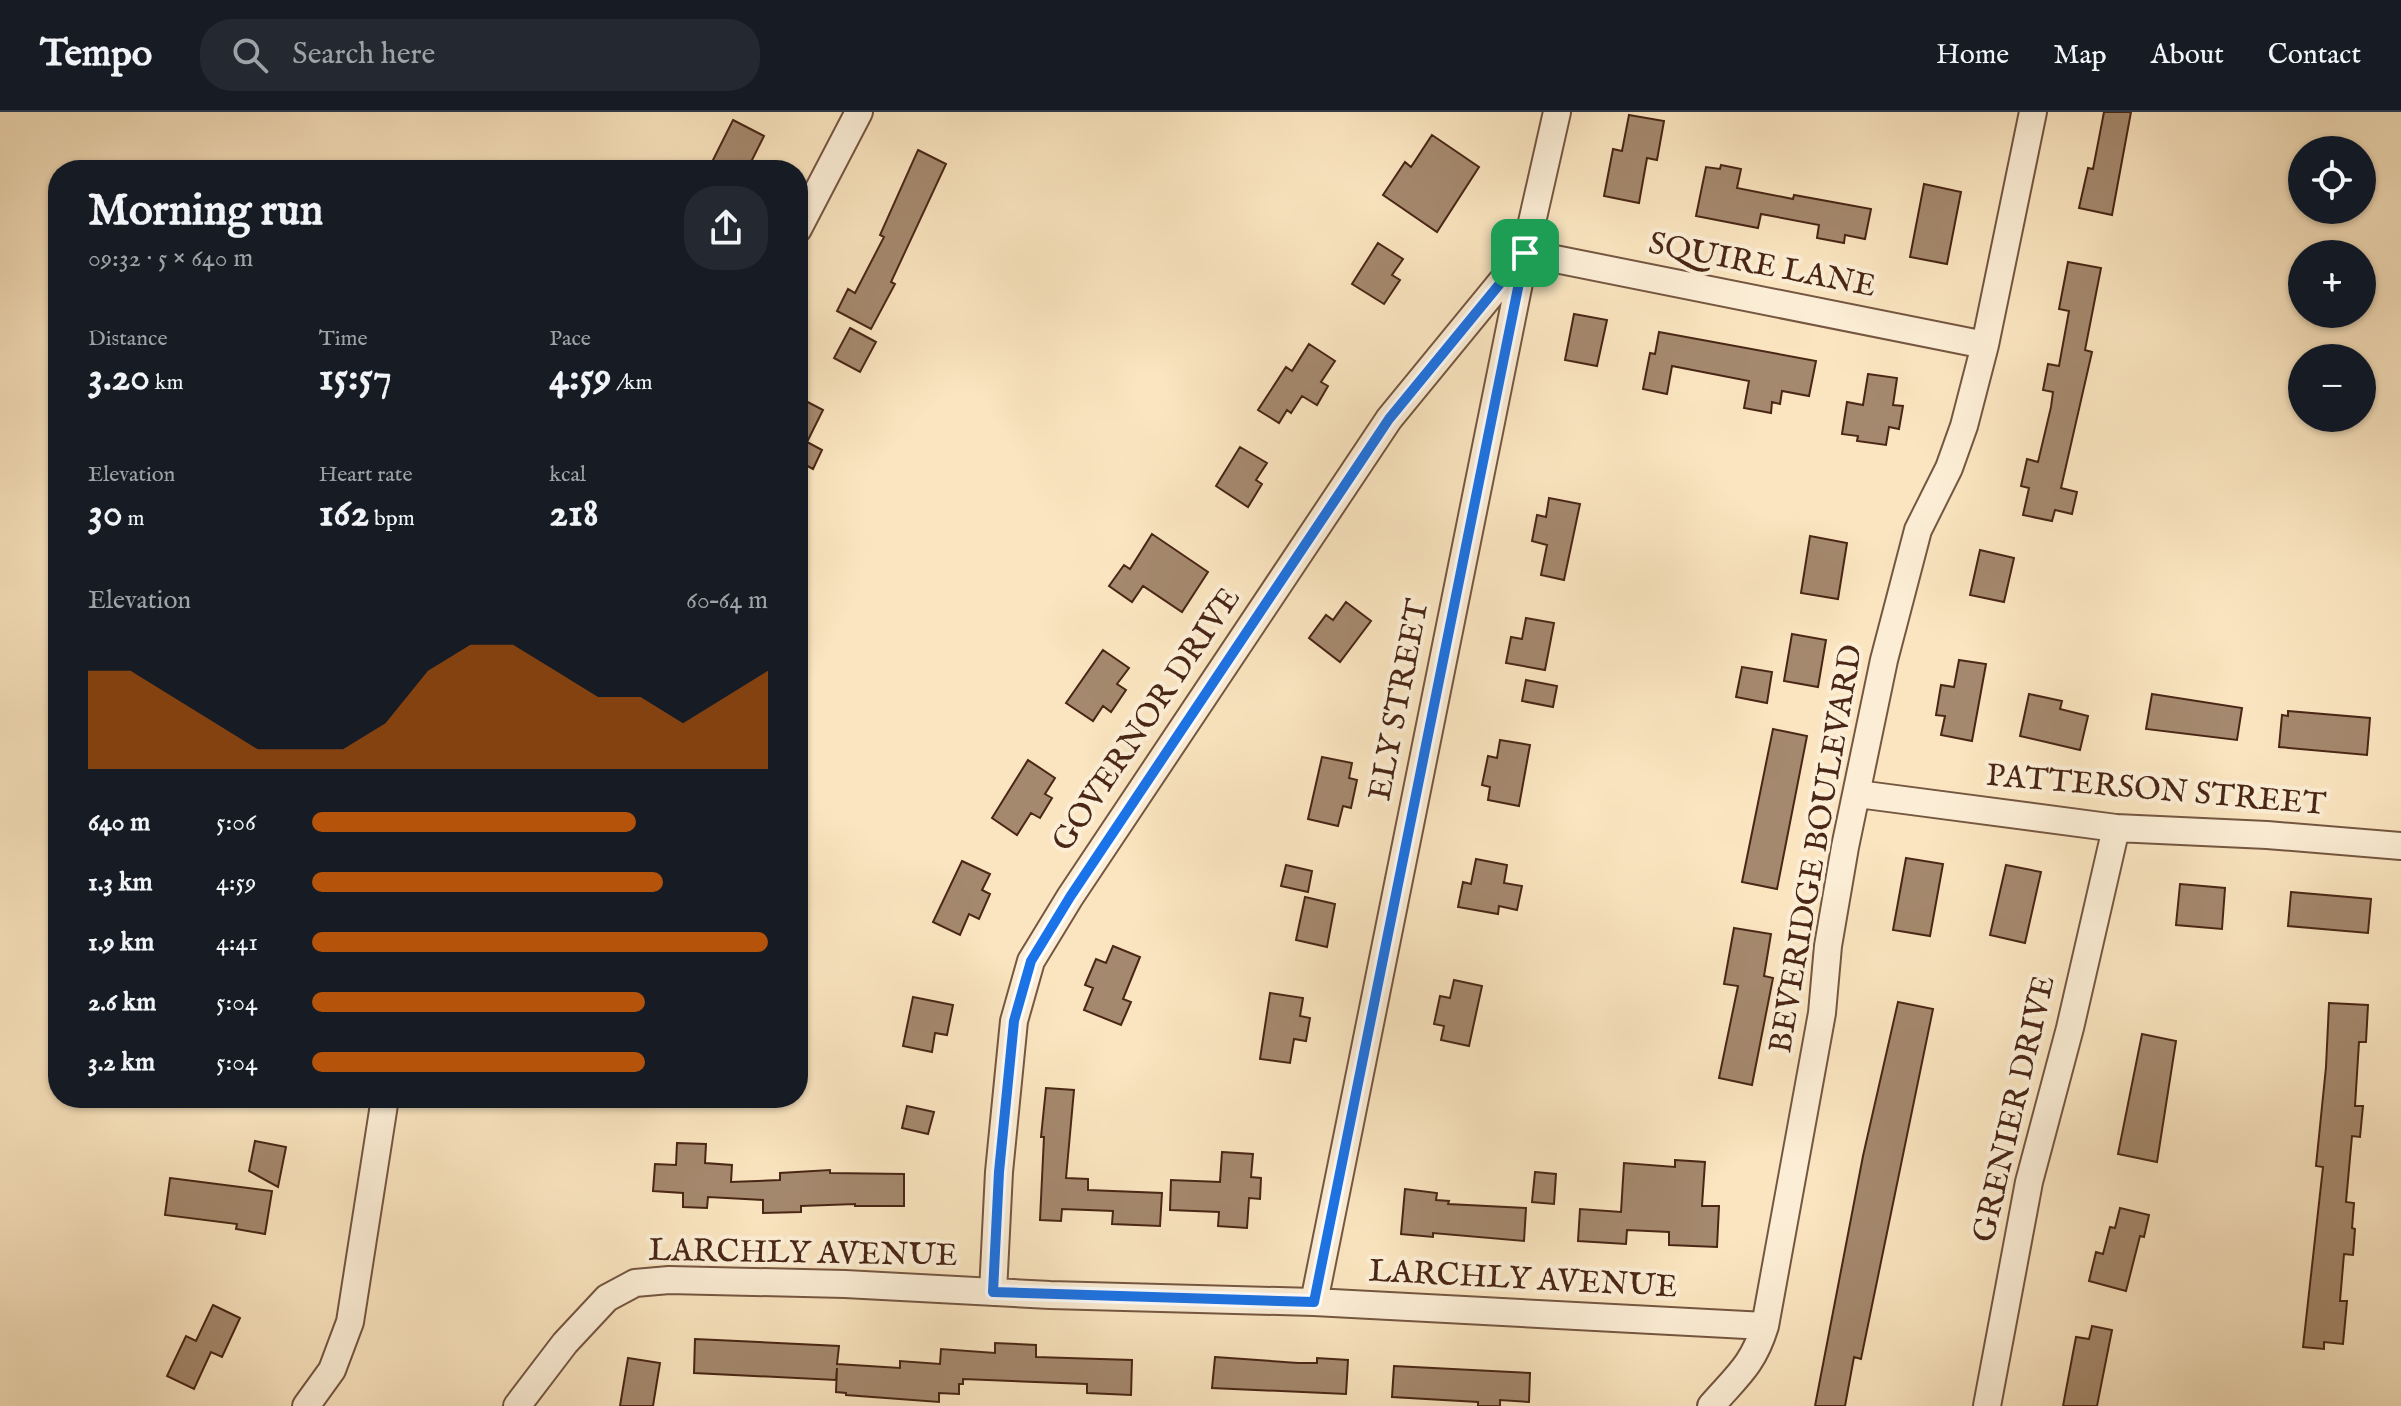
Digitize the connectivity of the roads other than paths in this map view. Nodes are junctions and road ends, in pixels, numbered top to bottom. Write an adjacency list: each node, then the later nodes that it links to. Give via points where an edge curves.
1 (859, 112): 4 (street)
2 (1557, 112): 5 (street, ELY STREET)
3 (2033, 112): 6 (street, BEVERIDGE BOULEVARD)
4 (808, 210)
5 (1525, 253): 6 (street, SQUIRE LANE); 11 (street, GOVERNOR DRIVE, via 1389,419 1031,961 1014,1021); 12 (street, ELY STREET)
6 (1985, 345): 7 (street, BEVERIDGE BOULEVARD, via 1964,426 1918,530 1903,582)
7 (1858, 794): 8 (street, PATTERSON STREET); 13 (street, BEVERIDGE BOULEVARD)
8 (2116, 828): 9 (street, PATTERSON STREET); 17 (street, GRENIER DRIVE, via 2029,1182)
9 (2401, 846)
10 (383, 1108): 14 (street, via 350,1322 332,1370)
11 (993, 1292): 12 (street, LARCHLY AVENUE); 15 (street, LARCHLY AVENUE, via 690,1279 635,1283 597,1306)
12 (1314, 1302): 13 (street, LARCHLY AVENUE)
13 (1765, 1326): 16 (street, BEVERIDGE BOULEVARD, via 1757,1351)
14 (306, 1406)
15 (517, 1406)
16 (1711, 1406)
17 (1987, 1406)

